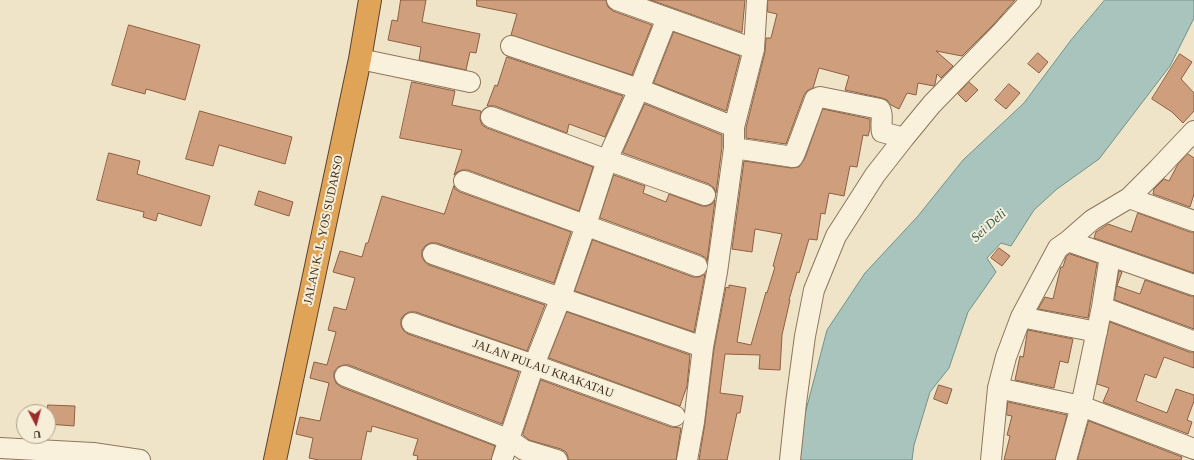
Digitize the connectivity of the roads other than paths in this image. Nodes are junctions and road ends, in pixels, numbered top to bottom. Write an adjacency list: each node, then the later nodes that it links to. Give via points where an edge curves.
1 (370, 0): 8 (highway, JALAN K. L. YOS SUDARSO)
2 (618, 0): 5 (street)
3 (757, 0): 7 (street)
4 (1032, 0): 14 (street, via 932,104)
5 (657, 10): 7 (street); 10 (street)
6 (511, 46): 10 (street)
7 (754, 49): 12 (street)
8 (360, 58): 9 (street); 43 (highway, JALAN K. L. YOS SUDARSO)
9 (470, 82)
10 (639, 89): 12 (street); 16 (street)
11 (491, 117): 16 (street)
12 (734, 127): 15 (street)
13 (1194, 131): 19 (street)
14 (904, 138): 15 (street, via 882,132 880,109 820,97 814,99 793,157); 47 (street, via 875,175 836,236 814,290 805,336)
15 (734, 148): 33 (street, via 717,272)
16 (607, 160): 18 (street); 21 (street)
17 (464, 180): 21 (street)
18 (705, 195)
19 (1129, 198): 20 (street); 22 (street, via 1092,220)
20 (1194, 222)
21 (586, 224): 25 (street); 27 (street)
22 (1068, 241): 24 (street); 29 (street, via 1058,248)
23 (433, 254): 27 (street)
24 (1110, 256): 26 (street); 28 (street)
25 (697, 266)
26 (1194, 285)
27 (561, 297): 33 (street); 34 (street)
28 (1102, 308): 31 (street); 32 (street)
29 (1021, 317): 31 (street); 36 (street)
30 (412, 323): 34 (street, JALAN PULAU KRAKATAU)
31 (1097, 332): 37 (street)
32 (1193, 341)
33 (703, 347): 46 (street)
34 (534, 365): 38 (street, JALAN PULAU KRAKATAU); 39 (street)
35 (345, 376): 39 (street)
36 (998, 388): 37 (street); 48 (street)
37 (1082, 406): 41 (street); 49 (street)
38 (675, 416)
39 (508, 439): 44 (street); 45 (street, via 524,450)
40 (0, 448): 42 (street, via 93,453)
41 (1194, 449)
42 (140, 460)
43 (275, 460)
44 (502, 460)
45 (557, 460)
46 (687, 460)
47 (790, 460)
48 (991, 460)
49 (1066, 460)

